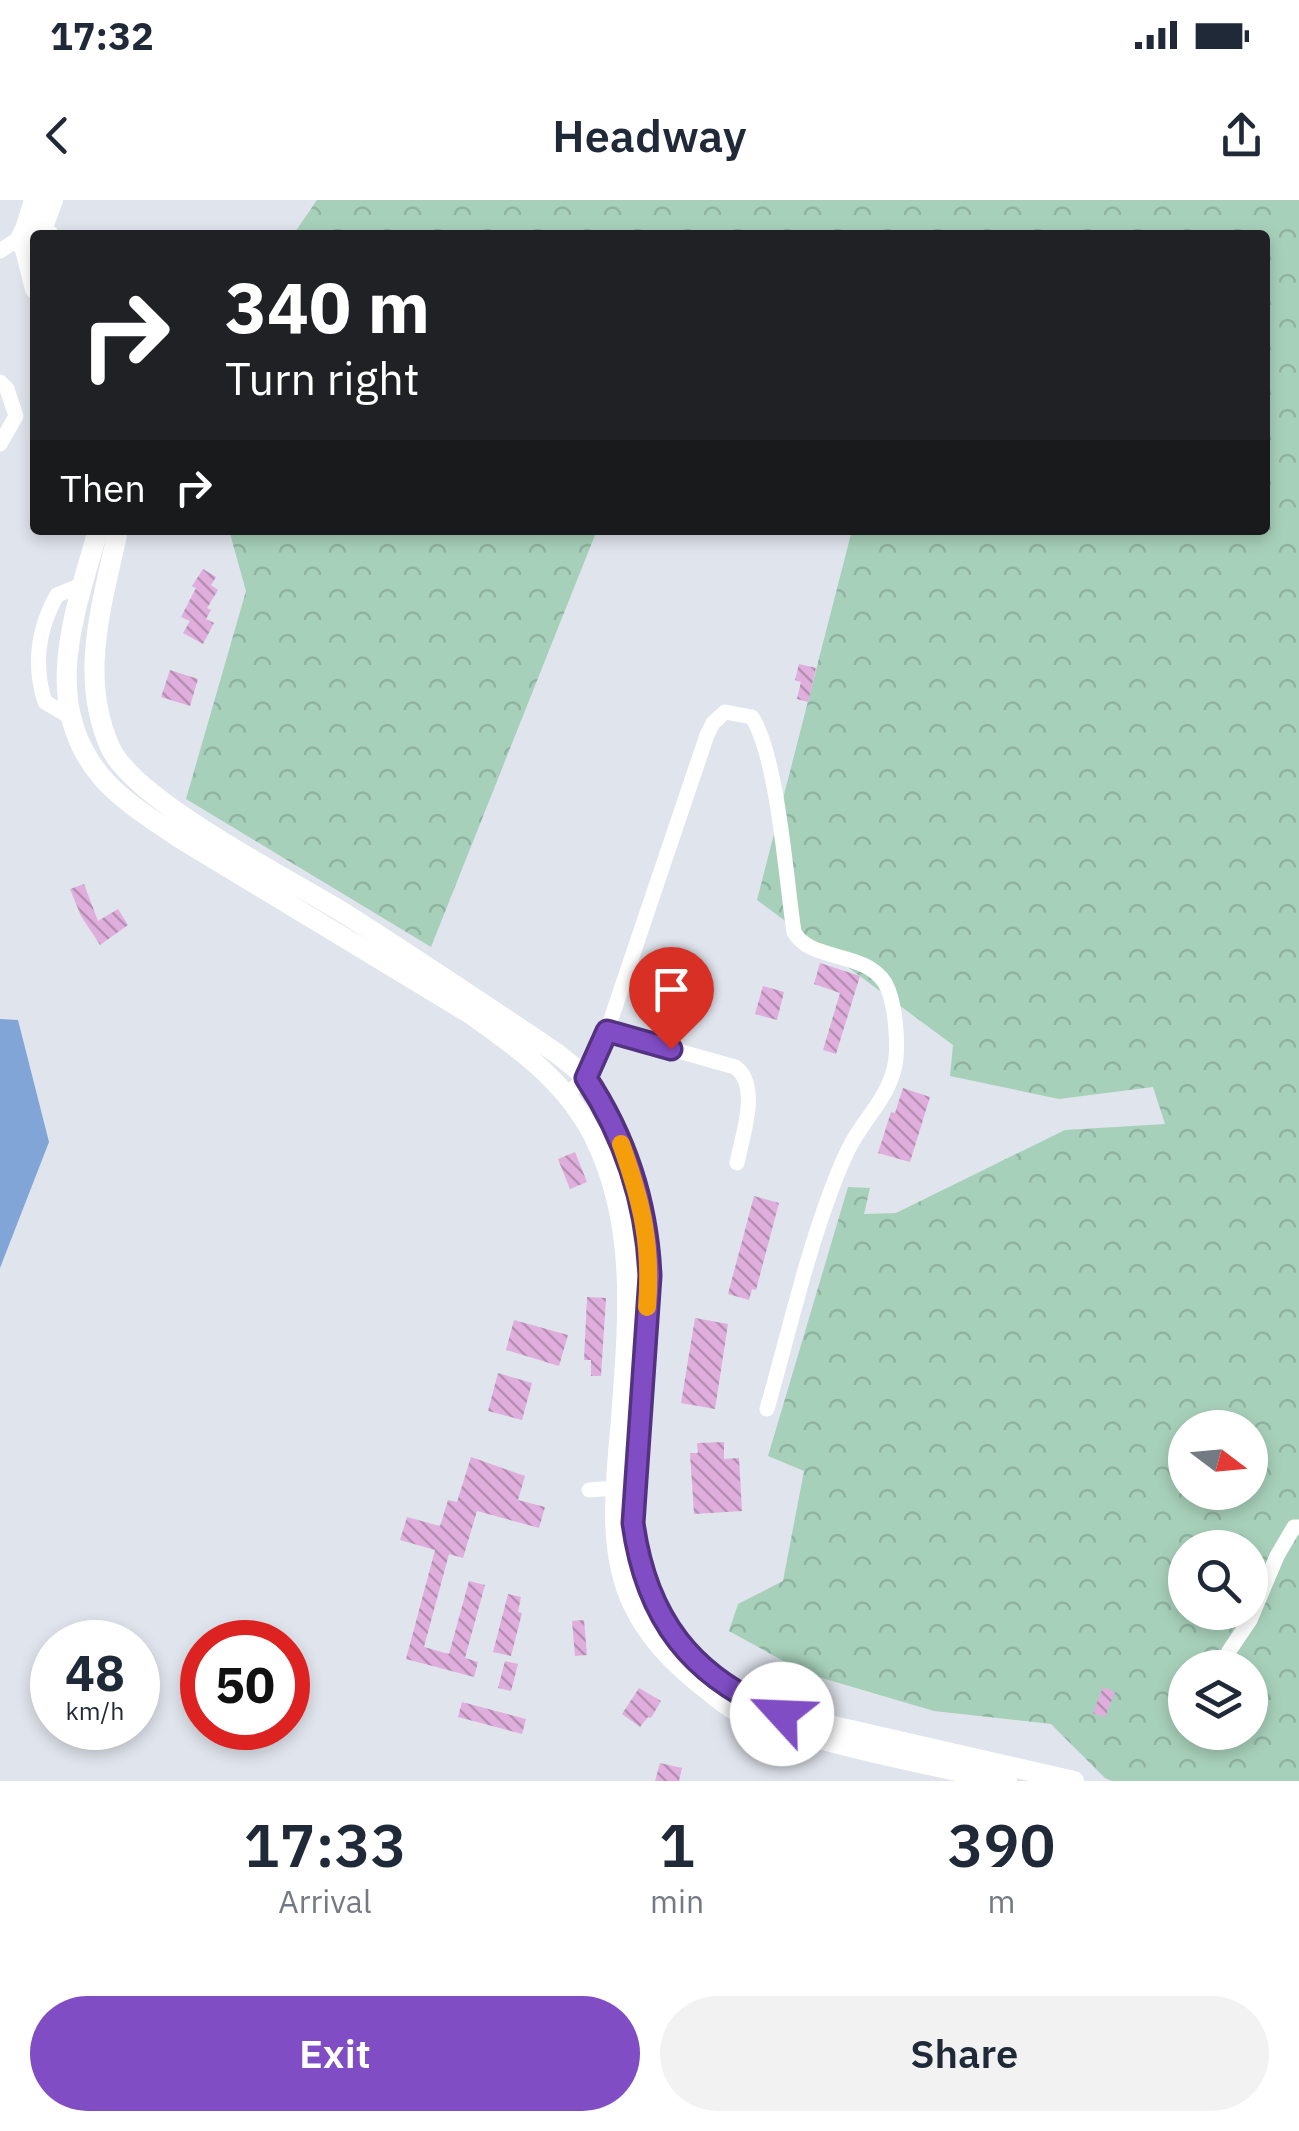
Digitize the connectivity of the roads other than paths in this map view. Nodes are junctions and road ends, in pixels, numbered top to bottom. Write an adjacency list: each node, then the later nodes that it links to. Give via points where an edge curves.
1 (34, 200): 3 (main road)
2 (53, 200): 4 (main road)
3 (33, 230)
4 (37, 230)
5 (30, 239): 6 (street)
6 (0, 250)
7 (0, 382): 8 (street, via 16,416)
8 (0, 444)
9 (96, 535): 11 (main road)
10 (117, 535): 14 (main road, via 92,676 104,734 122,767 155,796 487,1005)
11 (79, 586): 12 (main road, via 66,680); 12 (street, via 57,595 48,610 37,662 45,702)
12 (72, 718): 15 (main road, via 90,761 136,808 472,1016)
13 (607, 1031): 14 (street); 16 (street, via 742,1072 748,1099); 17 (street, via 707,736 725,712 752,717 772,784 794,932 806,946 871,969 886,984 897,1035 894,1072 831,1190)
14 (586, 1078): 15 (street); 18 (main road, via 618,1136 648,1236 650,1276)
15 (566, 1094): 18 (main road, via 603,1159 627,1257)
16 (737, 1163)
17 (767, 1410)
18 (625, 1489): 19 (street); 22 (main road, via 621,1561 632,1602 668,1657 728,1707 794,1733); 23 (main road, via 638,1559 663,1622 706,1670 740,1695 804,1720)
19 (588, 1490)
20 (1299, 1527): 21 (street, via 1285,1540 1250,1620)
21 (1229, 1650)
22 (1008, 1781)
23 (1074, 1781)

